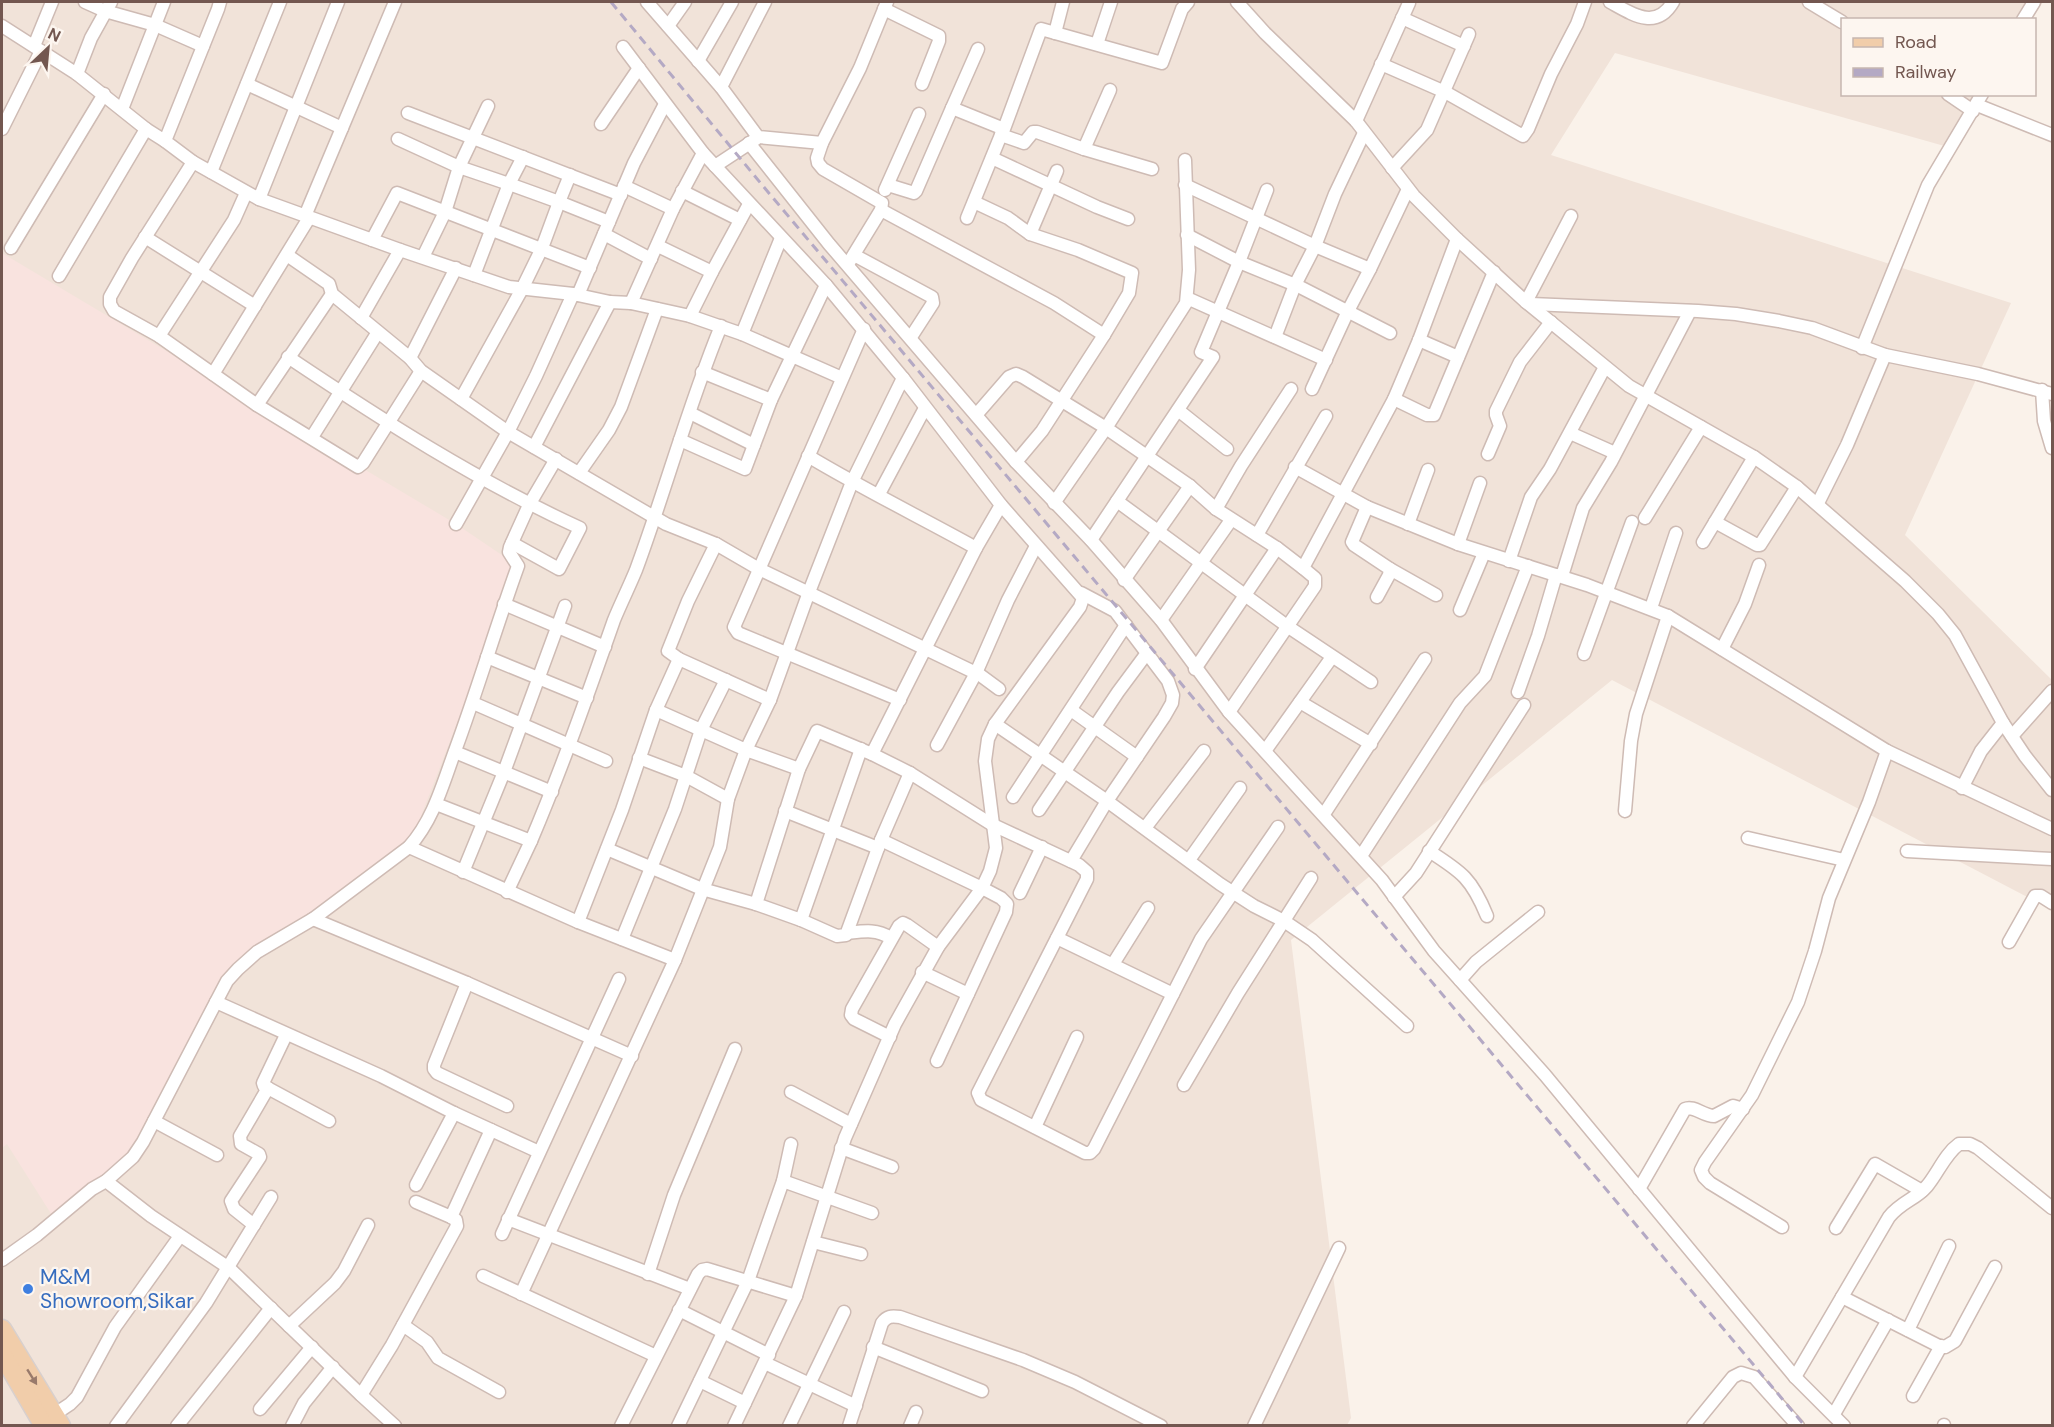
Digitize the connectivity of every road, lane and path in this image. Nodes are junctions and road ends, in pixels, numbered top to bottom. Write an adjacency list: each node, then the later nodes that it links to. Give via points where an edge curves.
1 (52, 2): 34 (street)
2 (85, 2): 23 (street)
3 (164, 2): 27 (street)
4 (219, 2): 32 (street)
5 (280, 2): 40 (street)
6 (338, 2): 49 (street)
7 (395, 2): 57 (street)
8 (647, 2): 29 (street)
9 (685, 2): 29 (street)
10 (732, 2): 36 (street)
11 (765, 2): 42 (street)
12 (1064, 2): 30 (street)
13 (1111, 2): 31 (street)
14 (1188, 2): 31 (street, via 1162,63)
15 (1237, 2): 55 (street)
16 (1585, 2): 44 (street, via 1525,135 1518,135)
17 (1610, 2): 18 (street, via 1650,18 1660,16)
18 (1673, 2)
19 (1809, 2): 26 (street)
20 (2034, 2): 25 (street)
21 (1409, 3): 24 (street)
22 (886, 5): 41 (street, via 939,36); 67 (street)
23 (108, 6): 27 (street); 39 (street)
24 (1402, 18): 37 (street); 44 (street, via 1467,40)
25 (2024, 18)
26 (1841, 21)
27 (155, 25): 32 (street); 52 (street)
28 (2, 26): 34 (street)
29 (668, 26): 36 (street)
30 (1055, 33): 31 (street); 60 (street, via 1041,29)
31 (1096, 44)
32 (203, 46): 66 (street)
33 (623, 47): 38 (street)
34 (38, 48): 39 (street); 58 (street)
35 (978, 49): 51 (street)
36 (698, 61): 42 (street)
37 (1381, 64): 44 (street); 55 (street)
38 (639, 68): 47 (street); 56 (street)
39 (77, 74): 45 (street)
40 (247, 84): 49 (street); 79 (street)
41 (921, 84)
42 (721, 87): 65 (street)
43 (1110, 90): 68 (street)
44 (1445, 92): 76 (street, via 1427,130)
45 (104, 94): 52 (street); 114 (street)
46 (1954, 96): 48 (street)
47 (665, 104): 69 (street); 86 (street)
48 (1977, 104): 62 (street); 157 (street, via 1928,184)
49 (296, 105): 57 (street); 90 (street)
50 (488, 106): 63 (street)
51 (952, 108): 60 (street); 82 (street, via 916,191)
52 (122, 110): 59 (street)
53 (408, 112): 63 (street)
54 (919, 114): 82 (street)
55 (1356, 121): 61 (street)
56 (601, 124)
57 (342, 128): 98 (street)
58 (2, 129)
59 (146, 129): 66 (street); 129 (street)
60 (1003, 132): 68 (street, via 1024,143 1037,132); 71 (street)
61 (1364, 133): 76 (street); 113 (street)
62 (2052, 135)
63 (474, 138): 70 (street); 75 (street)
64 (398, 139): 75 (street)
65 (754, 140): 67 (street); 74 (street); 120 (street, via 789,195)
66 (165, 141): 73 (street)
67 (822, 143): 94 (street, via 818,163)
68 (1084, 149): 77 (street)
69 (703, 153): 74 (street); 88 (street)
70 (523, 157): 80 (street); 81 (street)
71 (992, 158): 83 (street); 92 (street)
72 (1185, 160): 84 (street)
73 (193, 162): 79 (street); 108 (street)
74 (715, 166): 93 (street)
75 (459, 167): 81 (street); 96 (street)
76 (1392, 168): 85 (street)
77 (1152, 169)
78 (1057, 171): 83 (street)
79 (211, 172): 89 (street)
80 (570, 175): 86 (street); 91 (street)
81 (509, 184): 91 (street); 104 (street)
82 (888, 185): 94 (street)
83 (1051, 185): 101 (street); 106 (street)
84 (1185, 185): 100 (street); 107 (street)
85 (1408, 189): 110 (street); 124 (street)
86 (622, 190): 95 (street); 103 (street)
87 (1267, 190): 100 (street)
88 (682, 191): 95 (street); 102 (street)
89 (246, 193): 90 (street); 125 (street, via 234,220)
90 (259, 199): 98 (street)
91 (560, 202): 103 (street); 115 (street)
92 (974, 202): 99 (street); 106 (street)
93 (749, 204): 102 (street); 109 (street)
94 (881, 205): 120 (street); 152 (street)
95 (673, 209): 112 (street)
96 (445, 212): 104 (street); 111 (street, via 397,193); 118 (street)
97 (1571, 216): 138 (street)
98 (307, 217): 111 (street); 117 (street)
99 (968, 218)
100 (1257, 218): 113 (street); 121 (street)
101 (1128, 219)
102 (740, 220): 126 (street)
103 (609, 222): 105 (street)
104 (491, 230): 115 (street); 128 (street)
105 (604, 234): 119 (street); 123 (street)
106 (1030, 234): 152 (street, via 1132,273 1129,292)
107 (1187, 236): 121 (street); 135 (street)
108 (145, 237): 125 (street); 153 (street, via 110,297 110,304 114,311)
109 (781, 238): 130 (street); 151 (street)
110 (1457, 239): 127 (street); 156 (street)
111 (372, 240): 116 (street)
112 (658, 246): 119 (street); 126 (street)
113 (1315, 246): 124 (street); 131 (street)
114 (11, 248)
115 (542, 248): 123 (street); 132 (street)
116 (400, 250): 118 (street); 145 (street)
117 (287, 255): 133 (street, via 329,284); 139 (street)
118 (423, 257): 122 (street)
119 (651, 259): 137 (street)
120 (851, 260): 154 (street); 154 (street, via 932,297 933,303)
121 (1239, 262): 131 (street); 143 (street)
122 (456, 268): 128 (street); 162 (street)
123 (590, 268): 134 (street)
124 (1370, 269): 141 (street)
125 (201, 271): 139 (street); 153 (street)
126 (712, 272): 144 (street)
127 (1494, 272): 138 (street); 161 (street)
128 (474, 275): 132 (street)
129 (59, 276)
130 (826, 285): 148 (street); 158 (street)
131 (1295, 285): 141 (street); 155 (street)
132 (522, 289): 134 (street); 175 (street)
133 (332, 294): 145 (street); 160 (street)
134 (575, 295): 136 (street); 188 (street)
135 (1187, 298): 143 (street); 187 (street)
136 (610, 302): 137 (street); 193 (street)
137 (631, 303): 140 (street)
138 (1528, 303): 142 (street); 146 (street)
139 (255, 306): 167 (street)
140 (657, 309): 144 (street); 205 (street, via 621,407)
141 (1348, 310): 150 (street); 163 (street)
142 (1690, 311): 157 (street, via 1736,314 1812,328); 174 (street)
143 (1217, 312): 155 (street); 181 (street, via 1201,351 1213,357)
144 (690, 316): 147 (street)
145 (361, 318): 149 (street)
146 (1551, 321): 164 (street); 197 (street, via 1520,362 1496,411 1500,426)
147 (721, 326): 151 (street); 166 (street)
148 (864, 330): 168 (street); 169 (street)
149 (378, 332): 162 (street); 172 (street)
150 (1390, 333)
151 (742, 334): 158 (street)
152 (1104, 335): 176 (street)
153 (159, 336): 167 (street)
154 (911, 337): 183 (street)
155 (1275, 337): 163 (street)
156 (1419, 340): 161 (street); 177 (street)
157 (1862, 348): 159 (street)
158 (793, 355): 168 (street); 178 (street)
159 (1885, 355): 173 (street); 215 (street)
160 (288, 357): 172 (street); 179 (street)
161 (1458, 357): 177 (street, via 1434,416)
162 (410, 358): 165 (street)
163 (1326, 360): 171 (street)
164 (1605, 367): 174 (street); 189 (street)
165 (422, 371): 175 (street); 185 (street)
166 (702, 372): 178 (street); 182 (street)
167 (213, 374): 179 (street)
168 (842, 378): 198 (street)
169 (903, 378): 180 (street); 207 (street)
170 (1291, 389): 219 (street)
171 (1312, 389)
172 (340, 392): 185 (street); 190 (street)
173 (2047, 392): 194 (street, via 2044,421)
174 (1646, 396): 186 (street); 196 (street)
175 (461, 399): 188 (street)
176 (1062, 399): 183 (street, via 1016,374); 187 (street); 202 (street)
177 (1394, 399): 212 (street)
178 (771, 400): 192 (street)
179 (257, 405): 190 (street)
180 (925, 408): 211 (street); 217 (street)
181 (1178, 410): 195 (street); 199 (street)
182 (690, 413): 191 (street); 192 (street)
183 (976, 414): 202 (street)
184 (1326, 416): 203 (street)
185 (389, 423): 190 (street, via 360,467); 206 (street)
186 (1701, 427): 200 (street); 248 (street, via 1639,520)
187 (1106, 428): 199 (street); 214 (street)
188 (508, 432): 193 (street); 206 (street)
189 (1570, 433): 196 (street); 237 (street, via 1531,497)
190 (312, 437)
191 (681, 440): 192 (street, via 745,469); 220 (street)
192 (754, 445)
193 (534, 447): 201 (street)
194 (2052, 448)
195 (1227, 449)
196 (1615, 453): 244 (street, via 1583,507)
197 (1488, 454)
198 (808, 456): 207 (street); 242 (street)
199 (1147, 456): 209 (street); 213 (street)
200 (1754, 457): 210 (street); 222 (street)
201 (556, 459): 205 (street); 216 (street)
202 (1016, 462): 214 (street)
203 (1295, 467): 212 (street); 227 (street)
204 (1428, 470): 224 (street)
205 (579, 473): 220 (street)
206 (481, 479): 216 (street); 223 (street)
207 (852, 482): 211 (street); 246 (street)
208 (1480, 483): 232 (street)
209 (1190, 486): 219 (street); 225 (street)
210 (1797, 487): 215 (street); 222 (street, via 1760,545)
211 (879, 494): 234 (street)
212 (1342, 494): 218 (street); 241 (street)
213 (1117, 501): 225 (street); 228 (street)
214 (1054, 503): 228 (street)
215 (1818, 503): 288 (street, via 1938,614 1968,656)
216 (530, 505): 230 (street); 230 (street, via 580,528 559,569)
217 (1001, 505): 233 (street); 234 (street)
218 (1367, 507): 224 (street); 243 (street, via 1352,542)
219 (1216, 510): 221 (street)
220 (654, 517): 231 (street); 261 (street)
221 (1231, 520): 227 (street); 238 (street)
222 (1715, 522): 229 (street)
223 (456, 524)
224 (1408, 524): 232 (street)
225 (1158, 531): 238 (street); 245 (street)
226 (1676, 533): 254 (street)
227 (1257, 535): 235 (street)
228 (1091, 540): 245 (street)
229 (1703, 542)
230 (512, 543): 252 (street, via 509,552 518,566)
231 (716, 544): 242 (street); 269 (street, via 668,651)
232 (1458, 544): 236 (street)
233 (1036, 546): 247 (street); 272 (street)
234 (976, 548): 262 (street)
235 (1277, 548): 241 (street); 249 (street)
236 (1485, 553): 237 (street); 255 (street)
237 (1509, 561): 240 (street)
238 (1201, 563): 249 (street); 257 (street)
239 (1759, 565): 263 (street)
240 (1528, 566): 244 (street); 338 (street, via 1485,676 1460,703)
241 (1303, 568): 260 (street, via 1316,582)
242 (759, 569): 246 (street); 264 (street, via 734,629)
243 (1390, 569): 250 (street); 251 (street)
244 (1559, 575): 248 (street); 278 (street)
245 (1124, 580): 257 (street)
246 (809, 592): 262 (street); 264 (street)
247 (1081, 592): 258 (street, via 1115,611); 290 (street, via 1080,607)
248 (1607, 592): 254 (street); 266 (street)
249 (1245, 595): 260 (street); 271 (street)
250 (1436, 595)
251 (1377, 597)
252 (504, 604): 259 (street); 267 (street)
253 (565, 606): 259 (street)
254 (1651, 608): 256 (street)
255 (1460, 610)
256 (1668, 616): 263 (street); 322 (street, via 1636,714)
257 (1161, 620): 271 (street)
258 (1126, 625): 265 (street); 286 (street)
259 (558, 626): 261 (street); 273 (street)
260 (1287, 626): 268 (street); 287 (street)
261 (605, 647): 279 (street)
262 (926, 649): 272 (street); 281 (street)
263 (1722, 649): 300 (street)
264 (789, 653): 280 (street); 281 (street)
265 (1147, 653): 291 (street); 304 (street, via 1168,681 1173,695 1168,710)
266 (1584, 654)
267 (487, 657): 273 (street); 283 (street)
268 (1332, 657): 275 (street); 282 (street)
269 (679, 659): 274 (street); 285 (street)
270 (1425, 659): 294 (street)
271 (1195, 669): 287 (street)
272 (976, 673): 276 (street); 296 (street)
273 (539, 678): 279 (street); 289 (street)
274 (726, 680): 280 (street); 292 (street)
275 (1371, 682)
276 (999, 689)
277 (2052, 691): 293 (street)
278 (1518, 692)
279 (587, 698): 295 (street)
280 (770, 700): 297 (street)
281 (900, 700): 302 (street)
282 (1300, 702): 294 (street); 299 (street)
283 (472, 703): 289 (street); 301 (street)
284 (1524, 705): 336 (street)
285 (656, 710): 292 (street); 305 (street)
286 (1071, 710): 291 (street); 303 (street)
287 (1229, 712): 299 (street)
288 (2003, 723): 293 (street); 313 (street, via 1981,751)
289 (522, 724): 295 (street); 308 (street)
290 (995, 724): 303 (street); 325 (street, via 985,761)
291 (1095, 727): 304 (street); 309 (street)
292 (701, 730): 297 (street); 311 (street)
293 (2012, 736): 314 (street)
294 (1371, 744): 323 (street)
295 (570, 745): 306 (street); 315 (street)
296 (937, 745)
297 (746, 750): 307 (street); 317 (street)
298 (1204, 751): 327 (street)
299 (1265, 751): 323 (street)
300 (1887, 751): 313 (street); 341 (street)
301 (454, 752): 308 (street); 319 (street)
302 (866, 752): 307 (street, via 817,731); 310 (street); 329 (street)
303 (1041, 756): 309 (street); 316 (street)
304 (1137, 757): 318 (street)
305 (639, 758): 311 (street); 335 (street)
306 (606, 761)
307 (800, 769): 321 (street)
308 (504, 772): 315 (street); 324 (street)
309 (1066, 772): 318 (street); 320 (street)
310 (910, 773): 325 (street); 332 (street)
311 (686, 776): 317 (street); 343 (street)
312 (1240, 788): 340 (street)
313 (1962, 788): 328 (street)
314 (2052, 790)
315 (552, 792): 331 (street)
316 (1013, 797)
317 (728, 799): 347 (street, via 720,847)
318 (1107, 801): 327 (street); 342 (street)
319 (436, 804): 324 (street); 333 (street)
320 (1039, 810)
321 (786, 811): 329 (street); 353 (street)
322 (1625, 811)
323 (1324, 814): 338 (street)
324 (483, 822): 331 (street); 344 (street)
325 (991, 824): 334 (street); 346 (street, via 996,848)
326 (1278, 827): 349 (street)
327 (1145, 828): 340 (street)
328 (2052, 829)
329 (833, 830): 332 (street); 358 (street)
330 (1748, 838): 341 (street)
331 (531, 841): 348 (street)
332 (879, 844): 346 (street); 361 (street)
333 (409, 847): 344 (street); 357 (street)
334 (1042, 847): 342 (street); 350 (street)
335 (607, 849): 343 (street); 360 (street)
336 (1429, 851): 351 (street); 356 (street, via 1469,880)
337 (1907, 851): 339 (street)
338 (1360, 856): 351 (street)
339 (2052, 859)
340 (1189, 860): 349 (street)
341 (1844, 860): 388 (street, via 1798,1002)
342 (1071, 861): 363 (street, via 1085,869 1087,879)
343 (649, 868): 347 (street); 364 (street)
344 (463, 872): 348 (street)
345 (1311, 878): 359 (street)
346 (982, 888): 366 (street); 373 (street, via 1001,898 1006,912)
347 (702, 889): 353 (street); 367 (street)
348 (507, 892): 360 (street)
349 (1232, 892): 359 (street); 374 (street, via 1210,923)
350 (1020, 893)
351 (1394, 897): 371 (street)
352 (2052, 903): 365 (street, via 2035,896)
353 (756, 904): 358 (street)
354 (1148, 908): 368 (street)
355 (1538, 912): 371 (street, via 1476,962)
356 (1486, 916)
357 (314, 918): 372 (street); 375 (street, via 257,952 227,981)
358 (801, 920): 361 (street, via 837,936)
359 (1284, 921): 376 (street, via 1335,960); 384 (street)
360 (578, 922): 364 (street)
361 (848, 933): 362 (street, via 873,930)
362 (891, 938): 366 (street, via 903,923); 378 (street, via 851,1015)
363 (1057, 938): 368 (street); 393 (street, via 978,1093 981,1100)
364 (622, 939): 367 (street)
365 (2009, 942)
366 (938, 946): 369 (street)
367 (675, 960): 382 (street)
368 (1113, 964): 374 (street)
369 (922, 972): 373 (street); 378 (street)
370 (619, 979): 380 (street)
371 (1460, 980): 403 (street)
372 (467, 983): 380 (street); 387 (street, via 434,1069)
373 (968, 994): 383 (street)
374 (1173, 994): 393 (street, via 1090,1153)
375 (216, 1002): 377 (street); 390 (street)
376 (1407, 1026)
377 (286, 1035): 385 (street, via 263,1083); 389 (street)
378 (890, 1037): 392 (street)
379 (1077, 1037): 393 (street)
380 (593, 1038): 382 (street); 397 (street)
381 (735, 1049): 426 (street, via 674,1195)
382 (632, 1056): 417 (street)
383 (937, 1061)
384 (1184, 1085)
385 (268, 1088): 391 (street); 412 (street, via 239,1140 260,1157 231,1202)
386 (791, 1092): 392 (street)
387 (507, 1106)
388 (1743, 1109): 403 (street, via 1733,1106 1714,1116 1692,1107 1685,1109); 414 (street, via 1701,1170 1710,1183)
389 (454, 1113): 394 (street); 402 (street)
390 (154, 1120): 398 (street); 400 (street, via 133,1157)
391 (329, 1121)
392 (851, 1124): 396 (street)
393 (1035, 1127)
394 (491, 1131): 397 (street); 410 (street)
395 (791, 1144): 401 (street)
396 (842, 1148): 399 (street); 406 (street)
397 (539, 1152): 411 (street)
398 (217, 1155)
399 (892, 1167)
400 (106, 1181): 418 (street); 423 (street)
401 (783, 1181): 406 (street); 428 (street)
402 (416, 1185)
403 (1639, 1189): 449 (street)
404 (1922, 1191): 408 (street, via 1955,1147 1964,1143 1992,1158); 415 (street, via 1875,1164); 432 (street, via 1893,1212)
405 (271, 1197): 412 (street)
406 (826, 1197): 409 (street); 419 (street)
407 (416, 1202): 410 (street)
408 (2052, 1208)
409 (872, 1213)
410 (452, 1217): 437 (street, via 457,1226)
411 (508, 1219): 416 (street); 417 (street)
412 (254, 1225): 425 (street)
413 (368, 1225): 438 (street, via 344,1272)
414 (1782, 1227)
415 (1836, 1228)
416 (502, 1234)
417 (549, 1235): 426 (street); 430 (street)
418 (180, 1236): 425 (street); 461 (street, via 115,1326 77,1396)
419 (813, 1242): 422 (street); 431 (street)
420 (1949, 1246): 440 (street)
421 (1339, 1248): 473 (street)
422 (861, 1254)
423 (2, 1260)
424 (1995, 1267): 444 (street, via 1955,1341)
425 (229, 1268): 433 (street); 462 (street)
426 (648, 1274): 429 (street)
427 (483, 1276): 430 (street)
428 (748, 1281): 429 (street, via 707,1269 698,1274); 431 (street); 441 (street)
429 (690, 1289): 434 (street)
430 (521, 1294): 446 (street)
431 (796, 1296): 447 (street)
432 (1842, 1297): 436 (street); 449 (street)
433 (271, 1308): 438 (street); 463 (street)
434 (680, 1310): 441 (street); 446 (street)
435 (844, 1312): 451 (street)
436 (1888, 1320): 440 (street); 460 (street)
437 (404, 1325): 453 (street, via 427,1342 438,1358); 454 (street)
438 (289, 1326): 442 (street)
439 (2, 1329): 461 (main road, one-way to 461)
440 (1908, 1330): 444 (street)
441 (724, 1333): 447 (street); 450 (street)
442 (312, 1347): 448 (street); 458 (street)
443 (873, 1347): 452 (street); 457 (street); 472 (street, via 885,1318 900,1317 1023,1360)
444 (1941, 1347): 455 (street)
445 (2, 1354): 461 (main road)
446 (656, 1356): 466 (street)
447 (767, 1359): 451 (street); 456 (street)
448 (333, 1367): 454 (street); 464 (street)
449 (1796, 1377): 460 (street)
450 (700, 1381): 456 (street); 467 (street)
451 (810, 1384): 457 (street); 469 (street)
452 (982, 1391)
453 (499, 1392)
454 (361, 1395): 465 (street)
455 (1913, 1396)
456 (745, 1403): 468 (street)
457 (856, 1406): 470 (street)
458 (260, 1409)
459 (916, 1412): 471 (street)
460 (1834, 1414): 476 (street)
461 (53, 1422)
462 (116, 1425)
463 (177, 1425)
464 (292, 1425)
465 (395, 1425)
466 (621, 1425)
467 (678, 1425)
468 (734, 1425)
469 (789, 1425)
470 (849, 1425)
471 (910, 1425)
472 (1161, 1425)
473 (1254, 1425)
474 (1693, 1425): 475 (street, via 1741,1372 1754,1377)
475 (1798, 1425)
476 (1844, 1425)

